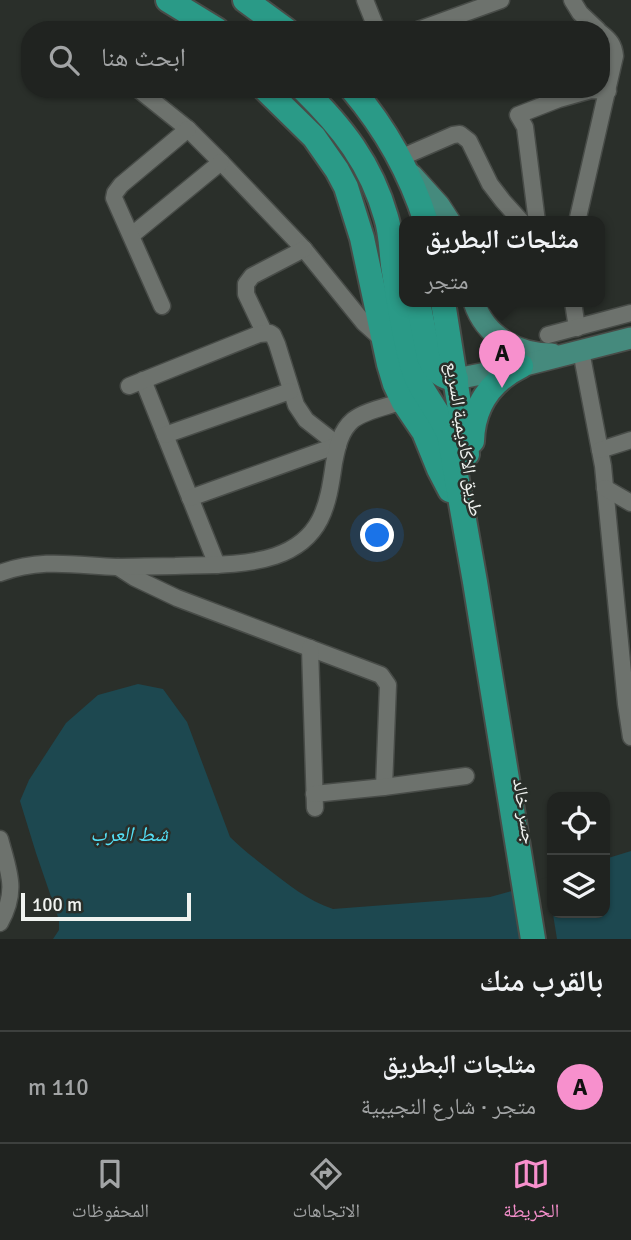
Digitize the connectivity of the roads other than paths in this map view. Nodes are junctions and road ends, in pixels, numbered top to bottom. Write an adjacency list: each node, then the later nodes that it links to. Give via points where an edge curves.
1 (168, 0): 6 (highway)
2 (245, 0): 7 (highway)
3 (365, 0): 8 (street)
4 (501, 0): 9 (street)
5 (572, 0): 10 (street)
6 (202, 21)
7 (274, 21)
8 (373, 21)
9 (443, 21)
10 (589, 21)
11 (610, 40): 12 (street, via 615,48)
12 (610, 83)
13 (149, 98): 19 (street)
14 (274, 98): 43 (highway, via 314,137 346,187)
15 (311, 98): 27 (highway, طريق الاكاديمية السريع, via 359,153)
16 (359, 98): 20 (highway)
17 (551, 98): 25 (street, via 518,115 525,127)
18 (606, 98): 26 (street)
19 (188, 129): 21 (street); 28 (street, via 117,188 114,198)
20 (401, 159): 22 (highway); 23 (main road); 24 (street, via 453,135 464,136 490,184)
21 (221, 162): 28 (street); 30 (street)
22 (424, 216)
23 (445, 216)
24 (517, 216)
25 (536, 216)
26 (578, 216)
27 (387, 219): 29 (highway); 31 (highway, طريق الاكاديمية السريع)
28 (132, 235): 32 (street)
29 (399, 239)
30 (304, 249): 40 (street, via 252,276 246,284); 43 (street)
31 (399, 302)
32 (162, 306)
33 (400, 307): 57 (highway, طريق الاكاديمية السريع, via 412,366 449,435)
34 (419, 307): 46 (highway, via 432,365 440,374)
35 (444, 307): 46 (highway, طريق الاكاديمية السريع)
36 (476, 307): 44 (main road, via 490,330 513,346 547,354)
37 (574, 307): 39 (street)
38 (631, 313): 39 (street)
39 (577, 328): 41 (street)
40 (264, 332): 47 (street, via 274,337); 49 (street, via 136,383)
41 (548, 335)
42 (631, 338): 44 (main road)
43 (385, 342): 48 (highway)
44 (578, 351): 45 (main road); 52 (street)
45 (521, 366): 46 (main road); 53 (highway, via 503,376 479,407)
46 (456, 379): 53 (highway, طريق الاكاديمية السريع)
47 (290, 391): 49 (street); 51 (street, via 306,420)
48 (403, 401): 51 (street, via 353,420); 57 (highway)
49 (165, 435): 55 (street)
50 (631, 440): 52 (street)
51 (338, 445): 55 (street); 58 (street, via 326,508 307,537 276,556)
52 (600, 450): 54 (street)
53 (470, 477): 61 (highway, طريق الاكاديمية السريع)
54 (605, 488): 56 (street); 63 (street)
55 (190, 498): 58 (street)
56 (631, 503)
57 (461, 506): 61 (highway, طريق الاكاديمية السريع)
58 (216, 565): 59 (street)
59 (118, 567): 60 (street, via 45,563); 62 (street, via 177,598)
60 (0, 573)
61 (481, 578): 65 (highway)
62 (310, 648): 67 (street, via 385,679); 67 (street, via 315,801)
63 (629, 704): 64 (street)
64 (631, 737)
65 (512, 768): 70 (highway, جسر خالد); 71 (highway, جسر خالد)
66 (466, 776): 67 (street)
67 (384, 787)
68 (0, 839): 69 (street, via 11,884)
69 (0, 923)
70 (533, 939)
71 (546, 939)

